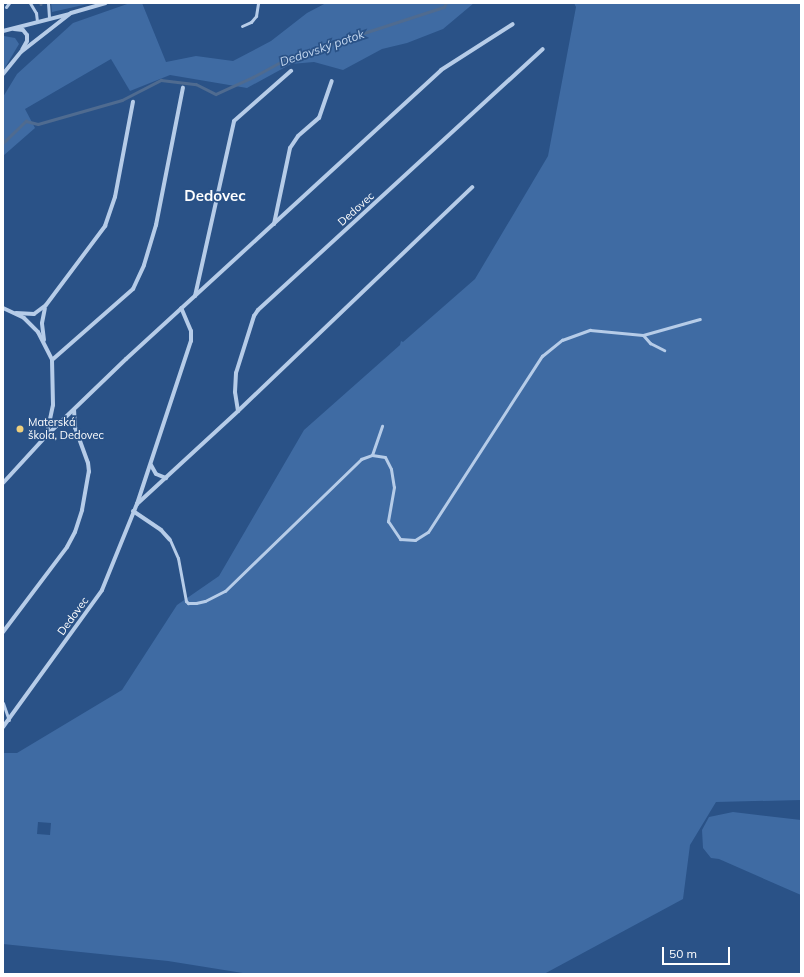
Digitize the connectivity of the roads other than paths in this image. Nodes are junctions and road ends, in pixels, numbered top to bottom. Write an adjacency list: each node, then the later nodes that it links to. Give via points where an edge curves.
1 (9, 3): 6 (lane)
2 (30, 3): 9 (lane, via 36,12)
3 (48, 3): 8 (lane)
4 (106, 3): 7 (street)
5 (258, 3): 11 (lane, via 256,16 252,22)
6 (6, 7)
7 (72, 13): 8 (street); 14 (street)
8 (49, 18): 9 (street)
9 (37, 21): 12 (street)
10 (513, 24): 21 (street, via 441,70)
11 (242, 26)
12 (5, 30): 14 (street, via 20,29 25,33 27,41)
13 (543, 50): 33 (street, Dedovec, via 258,310 236,373)
14 (21, 52): 16 (street)
15 (291, 71): 22 (street, via 234,121)
16 (3, 74)
17 (332, 81): 21 (street, via 319,118 298,136 290,148)
18 (183, 88): 31 (street, via 156,225 144,265 133,289)
19 (133, 102): 23 (street, via 115,197 105,226)
20 (472, 187): 33 (street, Dedovec)
21 (274, 224): 22 (street)
22 (195, 296): 25 (street)
23 (46, 305): 26 (street, via 34,314); 29 (street, via 42,323)
24 (3, 308): 26 (street)
25 (181, 308): 32 (street); 37 (street, Dedovec, via 191,331 191,341)
26 (16, 313): 29 (street, via 38,332)
27 (700, 319): 28 (lane)
28 (643, 335): 30 (lane, via 650,343); 36 (lane, via 590,330 562,340 542,356 428,532 415,540 400,539 388,521 394,487 391,469 385,457)
29 (45, 342): 31 (street)
30 (664, 350)
31 (52, 360): 35 (street, via 53,405)
32 (74, 410): 35 (street); 43 (street, via 75,428 89,472 77,525 67,547)
33 (238, 411): 38 (street, Dedovec)
34 (382, 426): 36 (lane)
35 (46, 436): 39 (street)
36 (372, 454): 42 (lane, via 361,459 225,591 205,601 186,601 178,558)
37 (150, 465): 38 (street, via 156,474); 40 (street, Dedovec)
38 (166, 478): 40 (street, Dedovec)
39 (3, 483)
40 (137, 504): 41 (street, Dedovec)
41 (133, 511): 42 (street, via 161,530); 45 (street, Dedovec, via 102,590)
42 (170, 540)
43 (3, 632)
44 (3, 703): 45 (lane)
45 (8, 720): 46 (street, Dedovec)
46 (3, 727)

